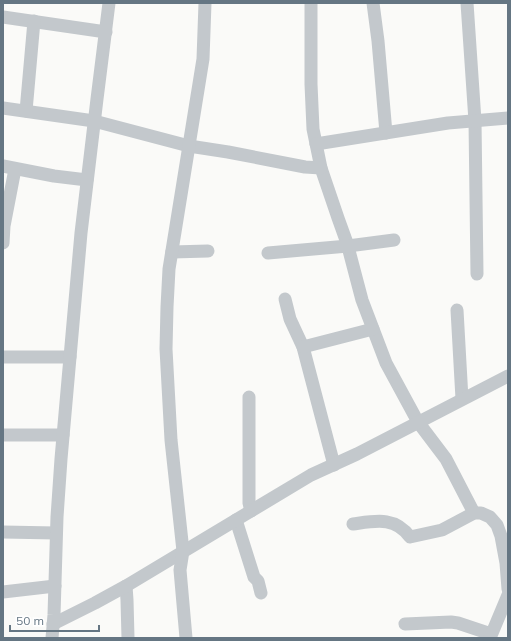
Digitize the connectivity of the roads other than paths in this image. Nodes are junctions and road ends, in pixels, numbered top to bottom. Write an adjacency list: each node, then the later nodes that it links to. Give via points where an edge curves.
1 (110, 3): 8 (street)
2 (206, 3): 16 (street, via 203,59)
3 (311, 3): 15 (street, via 311,84)
4 (373, 3): 14 (street)
5 (467, 3): 13 (street)
6 (3, 17): 7 (street)
7 (34, 22): 8 (street); 10 (street)
8 (106, 32): 12 (street)
9 (3, 108): 10 (street)
10 (26, 111): 12 (street)
11 (508, 118): 13 (street)
12 (94, 121): 16 (street); 19 (street)
13 (474, 121): 14 (street); 26 (street)
14 (386, 133): 15 (street)
15 (316, 144): 18 (street)
16 (189, 146): 18 (street); 24 (street)
17 (9, 167): 19 (street); 21 (street)
18 (322, 168): 22 (street)
19 (87, 180): 32 (street)
20 (394, 240): 22 (street)
21 (3, 243)
22 (348, 246): 25 (street); 29 (street, via 362,300)
23 (208, 251): 24 (street)
24 (172, 252): 46 (street, via 166,349 171,440)
25 (268, 253)
26 (477, 274)
27 (285, 299): 30 (street, via 290,319)
28 (457, 310): 35 (street)
29 (373, 329): 30 (street); 36 (street, via 386,363)
30 (304, 347): 39 (street)
31 (3, 357): 32 (street)
32 (70, 358): 38 (street)
33 (508, 376): 35 (street)
34 (249, 398): 40 (street)
35 (462, 400): 36 (street)
36 (418, 422): 39 (street); 41 (street, via 446,459)
37 (3, 435): 38 (street)
38 (63, 436): 45 (street)
39 (334, 465): 40 (street)
40 (251, 511): 42 (street)
41 (474, 513): 43 (street, via 442,530 410,536 391,522); 49 (street, via 490,517 497,525 506,562)
42 (236, 520): 46 (street); 51 (street)
43 (353, 524)
44 (3, 532): 45 (street)
45 (56, 533): 47 (street)
46 (183, 551): 48 (street); 58 (street, via 180,570)
47 (55, 586): 50 (street); 53 (street)
48 (126, 586): 53 (street); 57 (street)
49 (508, 589)
50 (3, 592)
51 (261, 593)
52 (508, 595): 55 (street)
53 (53, 624): 56 (street)
54 (405, 624): 55 (street, via 458,623)
55 (490, 636)
56 (52, 638)
57 (128, 638)
58 (186, 638)

